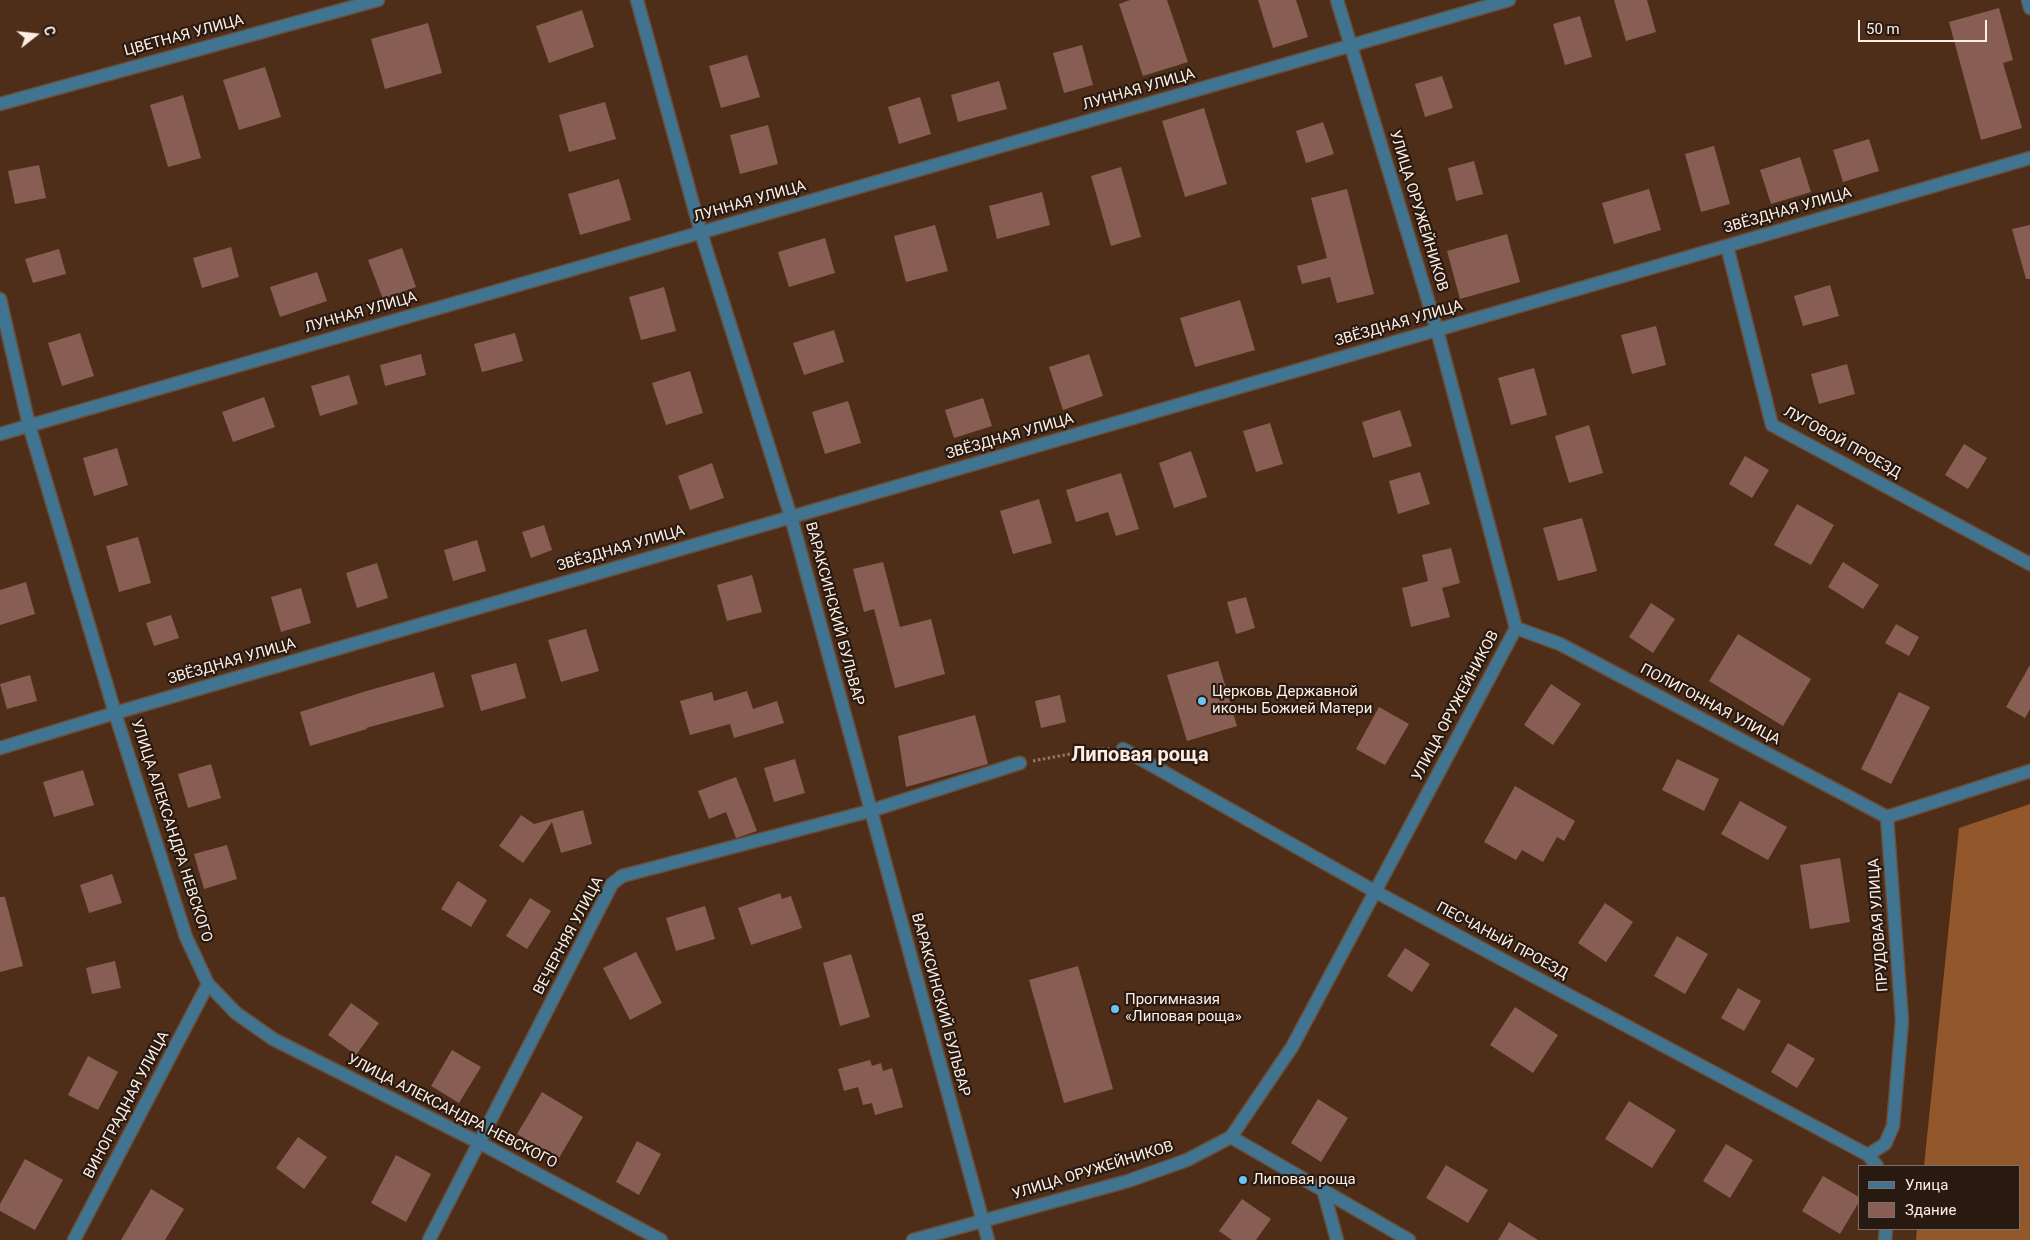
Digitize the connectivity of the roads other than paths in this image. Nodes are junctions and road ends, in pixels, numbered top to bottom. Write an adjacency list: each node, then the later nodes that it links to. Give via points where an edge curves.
1 (378, 0): 8 (street, ЦВЕТНАЯ УЛИЦА)
2 (637, 0): 10 (street, ВАРАКСИНСКИЙ БУЛЬВАР)
3 (1337, 0): 7 (street, УЛИЦА ОРУЖЕЙНИКОВ)
4 (1509, 0): 7 (street, ЛУННАЯ УЛИЦА)
5 (2028, 0): 6 (street)
6 (2030, 8)
7 (1350, 46): 10 (street, ЛУННАЯ УЛИЦА); 13 (street, УЛИЦА ОРУЖЕЙНИКОВ)
8 (0, 104)
9 (2030, 158): 11 (street, ЗВЁЗДНАЯ УЛИЦА)
10 (701, 232): 14 (street, ЛУННАЯ УЛИЦА); 16 (street, ВАРАКСИНСКИЙ БУЛЬВАР)
11 (1727, 246): 13 (street, ЗВЁЗДНАЯ УЛИЦА); 17 (street, ЛУГОВОЙ ПРОЕЗД, via 1772,424)
12 (0, 299): 14 (street, УЛИЦА АЛЕКСАНДРА НЕВСКОГО)
13 (1437, 330): 16 (street, ЗВЁЗДНАЯ УЛИЦА); 18 (street, УЛИЦА ОРУЖЕЙНИКОВ)
14 (29, 426): 15 (street, ЛУННАЯ УЛИЦА); 19 (street, УЛИЦА АЛЕКСАНДРА НЕВСКОГО)
15 (0, 434)
16 (790, 517): 19 (street, ЗВЁЗДНАЯ УЛИЦА); 24 (street, ВАРАКСИНСКИЙ БУЛЬВАР)
17 (2030, 564)
18 (1516, 628): 25 (street, ПОЛИГОННАЯ УЛИЦА, via 1560,644); 26 (street, УЛИЦА ОРУЖЕЙНИКОВ)
19 (115, 713): 20 (street, ЗВЁЗДНАЯ УЛИЦА); 27 (street, УЛИЦА АЛЕКСАНДРА НЕВСКОГО, via 186,936)
20 (0, 748)
21 (1123, 749): 26 (street, ПЕСЧАНЫЙ ПРОЕЗД)
22 (1020, 763): 24 (street)
23 (2030, 771): 25 (street)
24 (870, 811): 29 (street, ВЕЧЕРНЯЯ УЛИЦА, via 622,876 612,884); 33 (street, ВАРАКСИНСКИЙ БУЛЬВАР)
25 (1887, 817): 30 (street, ПРУДОВАЯ УЛИЦА, via 1902,1021 1893,1126 1885,1144)
26 (1376, 892): 28 (street, УЛИЦА ОРУЖЕЙНИКОВ, via 1292,1047); 30 (street, ПЕСЧАНЫЙ ПРОЕЗД)
27 (208, 984): 29 (street, УЛИЦА АЛЕКСАНДРА НЕВСКОГО, via 236,1013 273,1039); 34 (street, ВИНОГРАДНАЯ УЛИЦА)
28 (1231, 1137): 32 (street); 33 (street, УЛИЦА ОРУЖЕЙНИКОВ, via 1187,1160 1128,1181)
29 (480, 1143): 35 (street, ВЕЧЕРНЯЯ УЛИЦА); 36 (street, УЛИЦА АЛЕКСАНДРА НЕВСКОГО)
30 (1868, 1155): 31 (street)
31 (1876, 1165)
32 (1323, 1190): 39 (street); 40 (street)
33 (982, 1220): 37 (street); 38 (street, ВАРАКСИНСКИЙ БУЛЬВАР)
34 (74, 1240)
35 (429, 1240)
36 (661, 1240)
37 (913, 1240)
38 (988, 1240)
39 (1337, 1240)
40 (1409, 1240)

